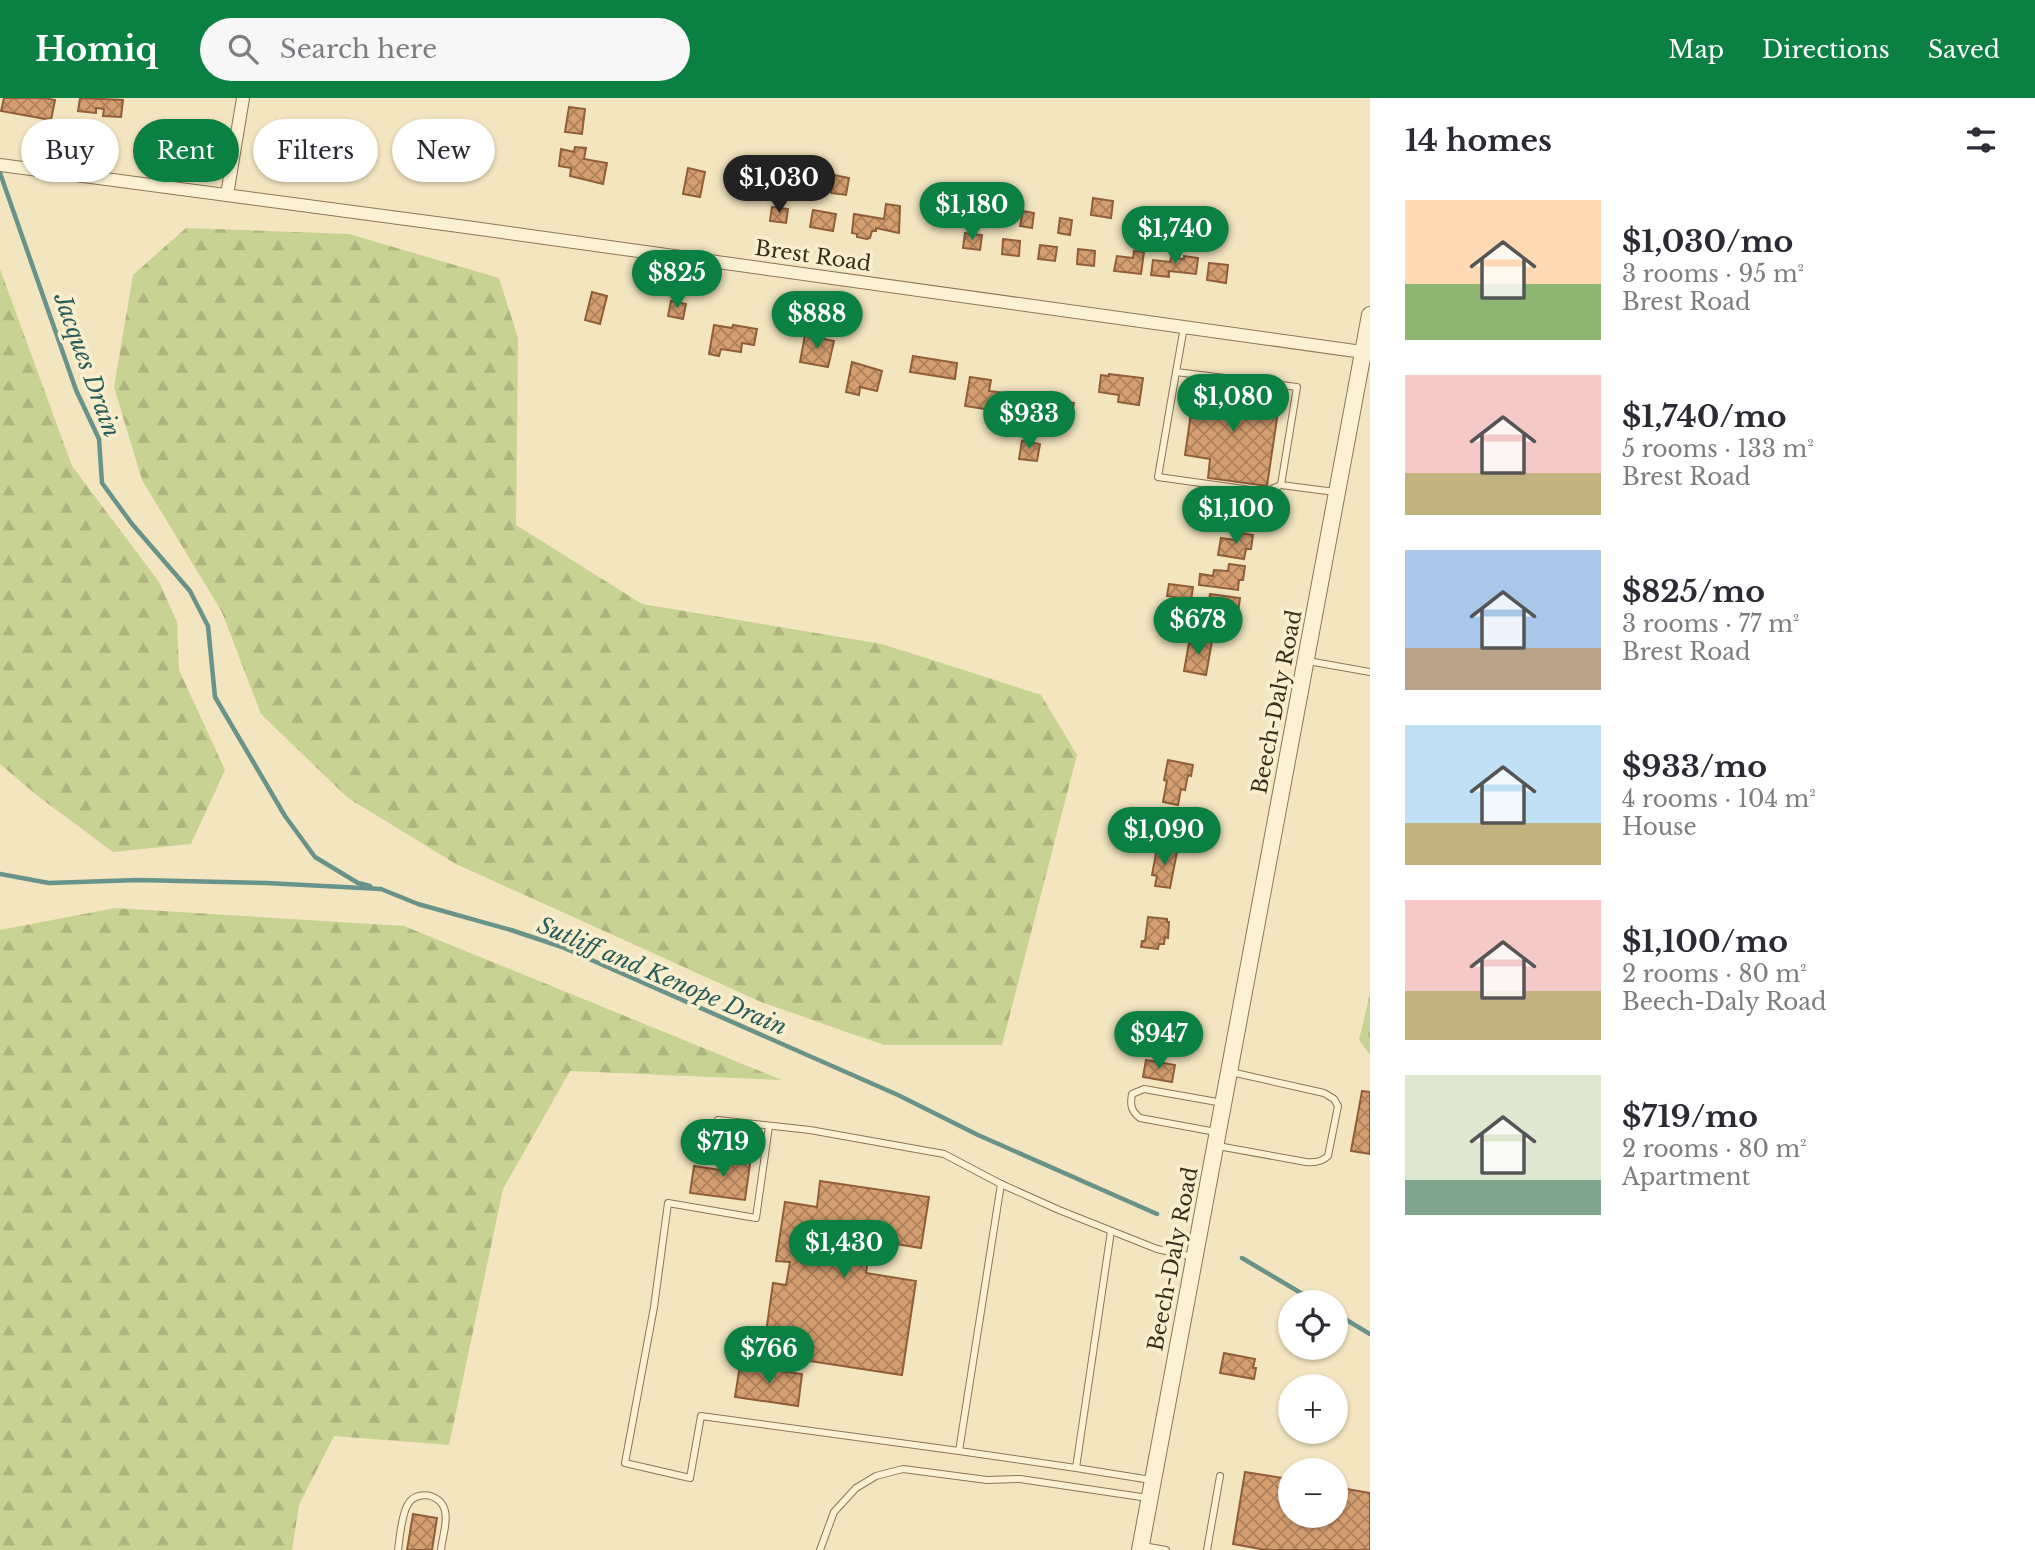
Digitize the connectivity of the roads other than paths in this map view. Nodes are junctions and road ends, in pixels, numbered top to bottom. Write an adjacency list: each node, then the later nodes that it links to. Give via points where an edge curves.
1 (243, 98): 3 (street)
2 (0, 165): 3 (street, Brest Road)
3 (227, 195): 5 (street, Brest Road)
4 (1370, 315): 6 (street, Beech-Daly Road)
5 (1184, 327): 6 (street, Brest Road); 7 (lane)
6 (1367, 352): 9 (street, Beech-Daly Road)
7 (1176, 372): 8 (lane, via 1297,387); 8 (lane, via 1158,477 1265,492)
8 (1281, 485): 9 (lane)
9 (1337, 492): 10 (street, Beech-Daly Road)
10 (1306, 661): 11 (lane); 12 (street, Beech-Daly Road)
11 (1370, 672)
12 (1229, 1071): 13 (street, Beech-Daly Road); 16 (lane, via 1316,1090 1338,1106 1328,1156 1315,1163)
13 (1223, 1103): 16 (street, Beech-Daly Road); 16 (lane, via 1144,1089 1132,1094 1130,1104 1140,1118)
14 (718, 1120): 15 (lane)
15 (769, 1126): 17 (lane, via 944,1154); 20 (lane, via 756,1218 668,1203 625,1463 690,1478 701,1416)
16 (1217, 1139): 19 (street, Beech-Daly Road)
17 (1001, 1184): 18 (lane); 20 (lane)
18 (1111, 1231): 19 (lane); 21 (lane)
19 (1195, 1258): 23 (street, Beech-Daly Road)
20 (958, 1451): 21 (lane)
21 (1076, 1468): 23 (lane)
22 (1220, 1476): 30 (lane)
23 (1153, 1480): 24 (street, Beech-Daly Road)
24 (1150, 1499): 25 (street, Beech-Daly Road); 28 (lane, via 1020,1479 987,1480 903,1469 876,1476 856,1488 834,1512)
25 (1141, 1548): 29 (lane)
26 (398, 1550): 27 (lane, via 405,1508 419,1495 438,1499 444,1507)
27 (440, 1550)
28 (820, 1550)
29 (1166, 1550)
30 (1207, 1550)

